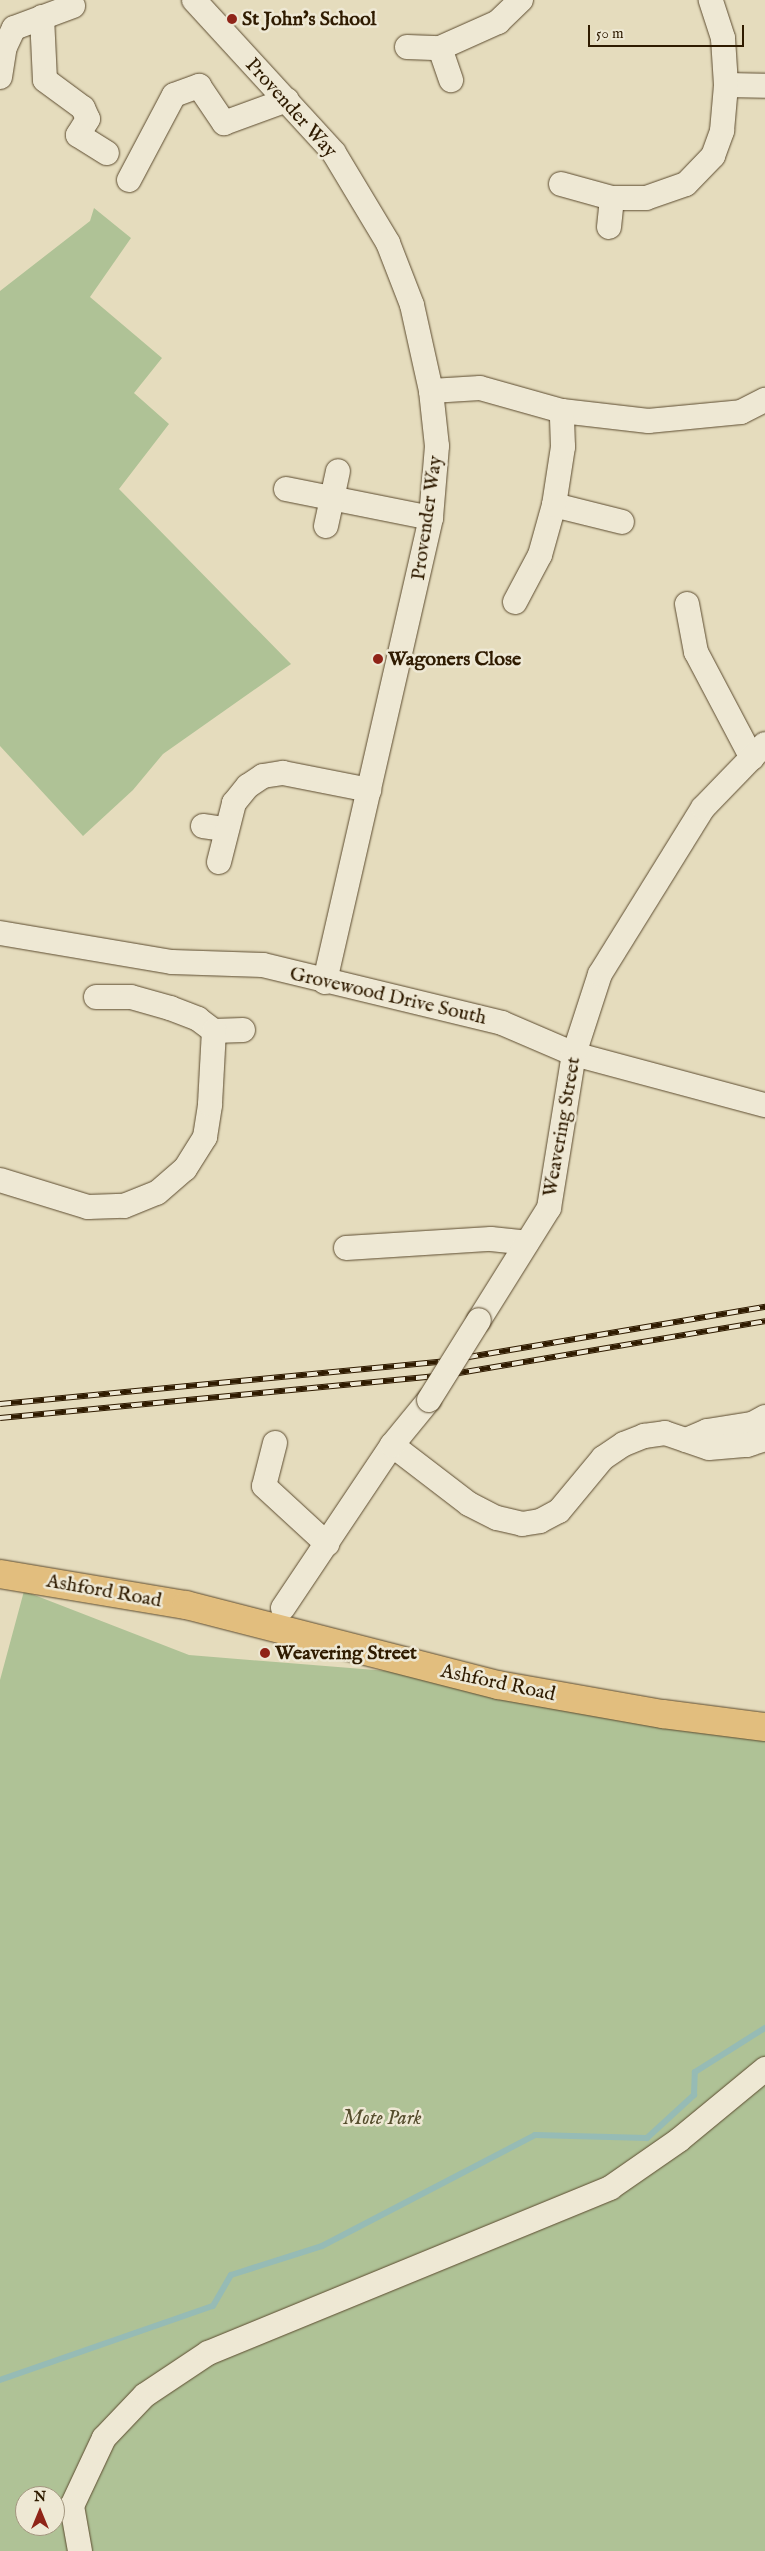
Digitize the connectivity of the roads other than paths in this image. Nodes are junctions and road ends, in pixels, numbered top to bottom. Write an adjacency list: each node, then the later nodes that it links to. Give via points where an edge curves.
1 (194, 0): 12 (street, Provender Way)
2 (521, 0): 7 (street, via 498,22)
3 (711, 0): 10 (street, via 723,38)
4 (73, 6): 5 (street)
5 (42, 17): 8 (street, via 14,28); 13 (street, via 45,80 83,108 88,119 78,135)
6 (407, 47): 7 (street)
7 (440, 48): 9 (street)
8 (0, 77)
9 (451, 80)
10 (726, 85): 11 (street); 16 (street, via 722,131 713,156 686,184 646,198)
11 (765, 86)
12 (287, 100): 14 (street, via 224,123 199,86 174,95); 18 (street, Provender Way, via 334,153 388,243 412,305)
13 (107, 153)
14 (129, 180)
15 (561, 184): 16 (street)
16 (612, 198): 17 (street)
17 (609, 226)
18 (431, 392): 20 (street, via 480,388); 25 (street, Provender Way, via 437,446)
19 (765, 400): 20 (street, via 741,412 648,421)
20 (562, 411): 24 (street, via 563,447)
21 (338, 471): 23 (street)
22 (286, 489): 23 (street)
23 (332, 499): 25 (street); 27 (street)
24 (554, 505): 26 (street); 28 (street, via 540,555)
25 (431, 518): 31 (street, Provender Way)
26 (622, 522)
27 (326, 526)
28 (515, 602)
29 (687, 604): 30 (street, via 696,652)
30 (759, 751): 38 (street, Weavering Street, via 703,808 600,974)
31 (369, 790): 32 (street, via 283,772 263,776 248,786 214,828); 34 (street, Provender Way)
32 (219, 862)
33 (0, 933): 34 (street, Grovewood Drive South, via 172,962 263,965)
34 (326, 982): 38 (street, Grovewood Drive South, via 502,1023)
35 (96, 997): 36 (street, via 131,997)
36 (206, 1025): 37 (street); 40 (street, via 210,1104 205,1137 185,1169 157,1193 124,1206 88,1207)
37 (243, 1030)
38 (574, 1054): 39 (street, Grovewood Drive South); 41 (street, Weavering Street, via 548,1208)
39 (765, 1106)
40 (0, 1180)
41 (527, 1242): 42 (street, via 491,1239); 47 (street, Weavering Street, bridge, via 429,1400)
42 (346, 1248)
43 (765, 1418): 45 (street, via 752,1424 707,1431)
44 (765, 1439): 45 (street, via 747,1445 709,1448)
45 (686, 1440): 47 (street, via 665,1433 644,1436 624,1444 603,1458 560,1511 540,1522 522,1524 497,1518 469,1504)
46 (275, 1443): 48 (street, via 264,1486)
47 (392, 1446): 48 (street, Weavering Street)
48 (327, 1544): 50 (street, Weavering Street)
49 (0, 1574): 51 (main road, Ashford Road, via 186,1605 498,1685 663,1714)
50 (283, 1608)
51 (765, 1727)
52 (765, 2068): 53 (street, via 679,2140 610,2188 208,2353 146,2395 104,2438 72,2506)
53 (80, 2551)

